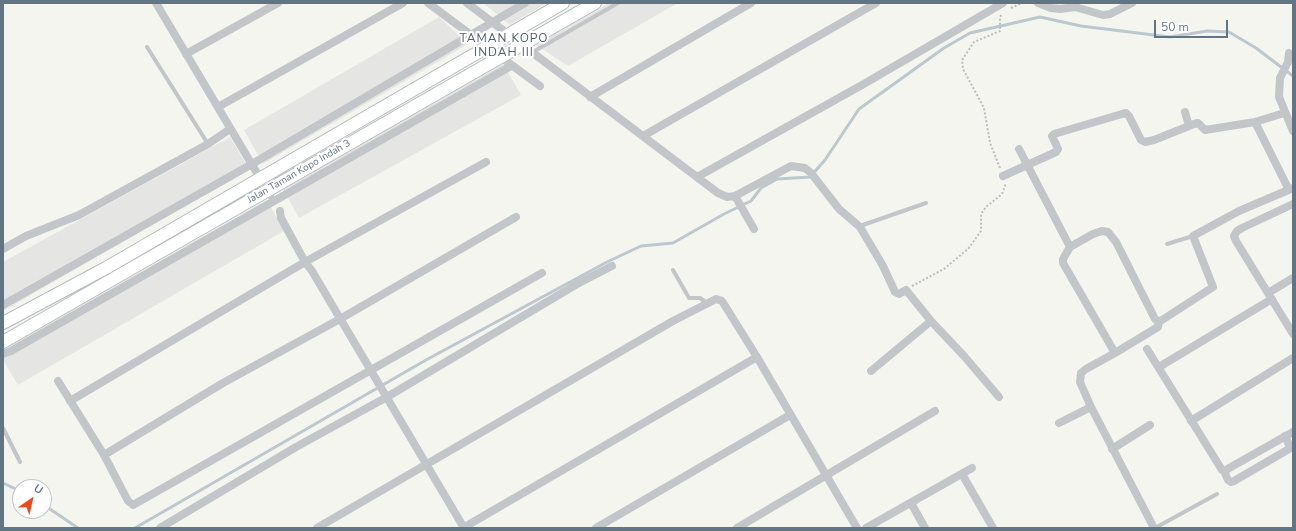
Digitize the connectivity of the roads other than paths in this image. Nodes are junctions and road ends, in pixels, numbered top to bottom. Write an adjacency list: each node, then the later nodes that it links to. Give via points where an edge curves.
1 (156, 3): 22 (street)
2 (278, 3): 22 (street)
3 (403, 3): 27 (street)
4 (428, 3): 16 (street)
5 (467, 3): 15 (street)
6 (525, 3): 15 (street)
7 (563, 3): 17 (main road, Jalan Taman Kopo Indah 3)
8 (595, 3): 20 (main road, Jalan Taman Kopo Indah 3)
9 (618, 3): 20 (lane)
10 (752, 3): 26 (street)
11 (876, 3): 34 (street)
12 (1004, 3): 41 (street)
13 (1038, 3): 14 (street, via 1055,8 1076,6 1103,14 1110,14)
14 (1132, 3)
15 (492, 22): 16 (street); 17 (street)
16 (469, 35): 19 (street); 38 (street)
17 (508, 35): 19 (main road, Jalan Taman Kopo Indah 3); 20 (street)
18 (147, 47): 35 (lane)
19 (485, 47): 23 (street); 42 (main road, Jalan Taman Kopo Indah 3)
20 (528, 49): 23 (main road, Jalan Taman Kopo Indah 3); 26 (street)
21 (1289, 53): 29 (street, via 1288,62 1280,78 1278,97)
22 (186, 54): 27 (street)
23 (501, 58): 24 (street); 44 (main road, Jalan Taman Kopo Indah 3)
24 (511, 66): 25 (street); 46 (street)
25 (540, 86)
26 (590, 96): 34 (street)
27 (218, 107): 32 (street)
28 (1185, 112): 31 (street)
29 (1284, 113): 30 (street); 33 (street)
30 (1255, 122): 31 (street, via 1205,130 1198,123); 43 (street)
31 (1189, 126): 39 (street, via 1145,142 1141,140 1126,113 1054,134 1052,136 1057,151)
32 (230, 129): 35 (street); 38 (street)
33 (1293, 131)
34 (643, 136): 41 (street)
35 (208, 144): 55 (street, via 79,215 26,236)
36 (1019, 149): 39 (street)
37 (486, 162): 56 (street)
38 (252, 164): 42 (street); 65 (street)
39 (1027, 165): 40 (street); 54 (street)
40 (1003, 176)
41 (697, 177): 45 (street, via 718,193)
42 (261, 179): 44 (street); 63 (main road, Jalan Taman Kopo Indah 3)
43 (1291, 189): 52 (street)
44 (267, 190): 46 (street); 59 (main road, Jalan Taman Kopo Indah 3)
45 (737, 198): 50 (street, via 791,166 805,168 839,209); 51 (street)
46 (274, 201): 56 (street, via 281,218); 59 (street)
47 (926, 203): 50 (lane)
48 (1293, 204): 62 (street, via 1242,228 1234,236)
49 (516, 217): 67 (street)
50 (860, 227): 68 (street, via 895,292 899,294 906,290)
51 (754, 229)
52 (1193, 236): 53 (lane); 69 (street, via 1212,287)
53 (1166, 244)
54 (1070, 247): 69 (street, via 1093,234 1108,232 1116,242 1155,319); 74 (street, via 1063,263)
55 (3, 249)
56 (307, 261): 67 (street); 84 (street)
57 (612, 266): 82 (street)
58 (673, 270): 64 (lane, via 689,298 700,298)
59 (136, 273): 66 (main road, Jalan Taman Kopo Indah 3); 75 (street)
60 (542, 273): 80 (street)
61 (1293, 278): 62 (street)
62 (1270, 296): 71 (street); 78 (street)
63 (47, 301): 66 (main road); 70 (main road, Jalan Taman Kopo Indah 3)
64 (707, 303): 76 (street, via 716,299 722,302); 97 (street)
65 (3, 305)
66 (54, 313): 72 (main road, Jalan Taman Kopo Indah 3)
67 (340, 319): 80 (street); 95 (street, via 223,383)
68 (931, 321): 79 (street); 83 (street)
69 (1159, 322): 74 (street, via 1158,327)
70 (3, 323)
71 (1293, 334)
72 (3, 342)
73 (1147, 348): 78 (street)
74 (1115, 353): 85 (street, via 1081,372 1080,382)
75 (3, 354)
76 (757, 357): 87 (street); 106 (street)
77 (1293, 358): 88 (street)
78 (1159, 367): 88 (street)
79 (871, 372)
80 (372, 373): 82 (street); 95 (street, via 133,505 128,501)
81 (58, 381): 84 (street)
82 (385, 395): 97 (street); 104 (street)
83 (999, 397)
84 (70, 401): 95 (street)
85 (1091, 407): 89 (street); 94 (street)
86 (935, 411): 101 (street)
87 (790, 415): 101 (street); 107 (street)
88 (1191, 421): 99 (street, via 1220,469)
89 (1059, 423)
90 (1150, 425): 94 (street)
91 (3, 428): 96 (lane)
92 (1293, 432): 93 (street)
93 (1285, 436): 99 (street); 99 (street, via 1289,449 1234,481 1228,480)
94 (1112, 449): 113 (street)
95 (104, 455)
96 (20, 462)
97 (426, 463): 105 (street); 106 (street)
98 (972, 468): 100 (street)
99 (1224, 471)
100 (962, 474): 103 (street); 112 (street)
101 (825, 476): 108 (street); 109 (street)
102 (1217, 494): 113 (lane)
103 (911, 503): 110 (street); 111 (street)
104 (160, 528)
105 (317, 528)
106 (464, 528)
107 (596, 528)
108 (737, 528)
109 (857, 528)
110 (866, 528)
111 (925, 528)
112 (994, 528)
113 (1155, 528)

